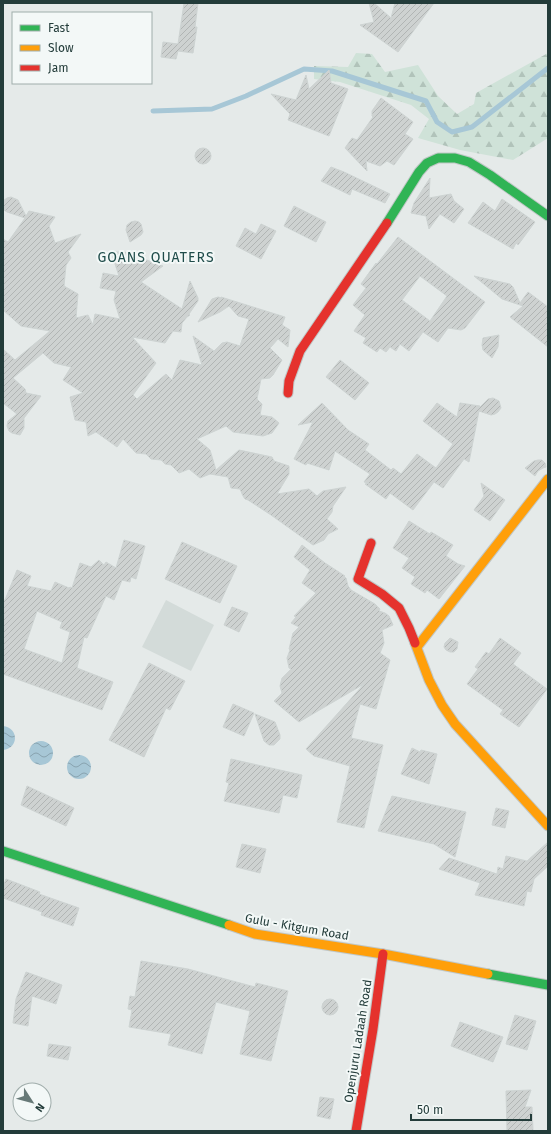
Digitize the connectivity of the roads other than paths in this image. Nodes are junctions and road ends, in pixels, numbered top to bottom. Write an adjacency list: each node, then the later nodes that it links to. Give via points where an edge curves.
1 (548, 216): 2 (street, via 469,162 454,158 438,158 427,163 300,352 289,381)
2 (288, 393)
3 (548, 479): 5 (street)
4 (371, 542): 5 (street, via 358,579 399,608)
5 (417, 647): 6 (street, via 432,686 455,724)
6 (548, 826)
7 (3, 851): 8 (street, Gulu - Kitgum Road, via 255,934)
8 (383, 954): 9 (street, Gulu - Kitgum Road); 10 (street, Openjuru Ladaah Road)
9 (548, 985)
10 (356, 1131)

